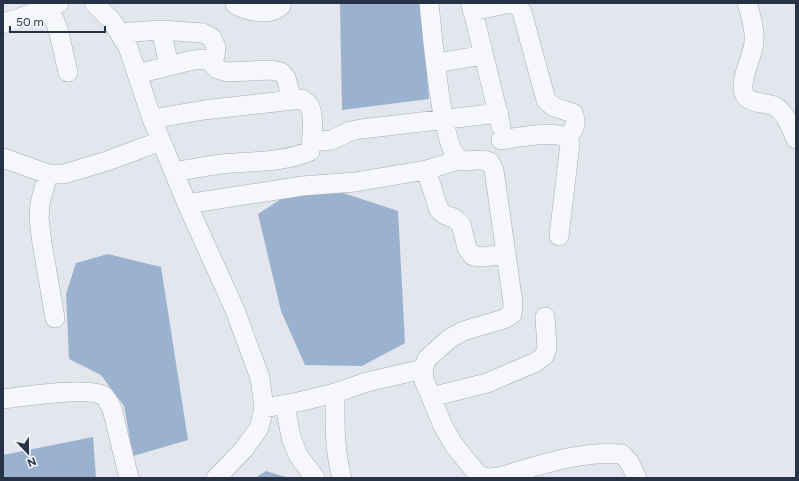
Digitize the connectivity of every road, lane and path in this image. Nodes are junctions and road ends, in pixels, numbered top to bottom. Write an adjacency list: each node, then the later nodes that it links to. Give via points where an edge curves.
1 (94, 3): 12 (street, via 112,21)
2 (235, 3): 9 (street, via 245,10)
3 (282, 3): 9 (street, via 276,10)
4 (429, 3): 15 (street)
5 (510, 3): 8 (street); 23 (street, via 517,5 522,12 546,100 554,107 573,112 576,118 575,126)
6 (747, 3): 24 (street, via 755,42 743,81 743,92 750,100 773,106 783,113)
7 (53, 6): 10 (street); 17 (street)
8 (471, 7): 13 (street)
9 (261, 8)
10 (3, 23)
11 (160, 30): 12 (street); 14 (street, via 203,33 212,38 216,47); 16 (street)
12 (119, 33): 18 (street, via 128,47)
13 (484, 55): 15 (street); 20 (street)
14 (211, 62): 16 (street, via 205,59); 19 (street, via 217,69 227,72 281,72 286,78)
15 (436, 63): 22 (street)
16 (169, 65): 18 (street)
17 (68, 72)
18 (137, 74): 21 (street)
19 (292, 100): 21 (street); 27 (street, via 302,99 309,104 312,114)
20 (498, 113): 22 (street); 25 (street)
21 (152, 119): 26 (street)
22 (443, 120): 27 (street, via 362,129 331,140); 29 (street, via 452,153)
23 (568, 138): 25 (street, via 562,135 528,135); 35 (street, via 570,144)
24 (796, 139)
25 (501, 140): 30 (street)
26 (161, 141): 32 (street); 33 (street, via 64,174)
27 (312, 142): 32 (street, via 310,151 301,155)
28 (3, 158): 33 (street)
29 (459, 160): 30 (street, via 481,159); 31 (street)
30 (490, 162): 36 (street, via 494,170)
31 (426, 170): 34 (street); 36 (street, via 439,210 461,224 467,248 473,256)
32 (174, 172): 34 (street)
33 (48, 174): 37 (street, via 40,203 39,218)
34 (187, 204): 44 (street, via 235,310 260,378)
35 (559, 236)
36 (506, 254): 39 (street, via 513,303 512,314 504,319 463,331 449,339 427,359)
37 (55, 318)
38 (545, 318): 41 (street, via 547,348 544,356 536,362 487,383)
39 (423, 369): 40 (street, via 367,382); 41 (street)
40 (335, 393): 43 (street); 49 (street, via 336,451)
41 (431, 398): 45 (street, via 450,439)
42 (3, 399): 46 (street, via 55,393 90,393 103,396 112,409)
43 (285, 404): 44 (street); 48 (street, via 291,437 298,455)
44 (264, 408): 47 (street, via 259,428 244,449)
45 (482, 477): 50 (street, via 499,477 568,459 609,453 622,454 630,463)
46 (129, 478)
47 (216, 478)
48 (315, 478)
49 (342, 478)
50 (637, 478)

